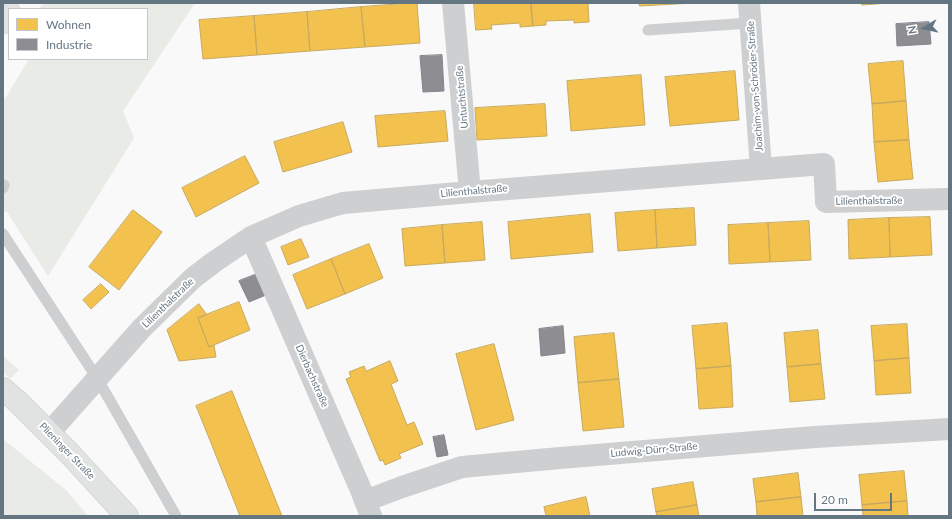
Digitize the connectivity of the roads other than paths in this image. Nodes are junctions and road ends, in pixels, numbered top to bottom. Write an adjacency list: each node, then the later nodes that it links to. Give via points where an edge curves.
1 (453, 3): 5 (street, Untuchtstraße)
2 (749, 13): 3 (lane); 4 (street, Joachim-von-Schröder-Straße)
3 (648, 30)
4 (761, 169): 5 (street, Lilienthalstraße); 6 (street, Lilienthalstraße, via 824,164 826,202)
5 (470, 192): 8 (street, Lilienthalstraße, via 343,203 299,216)
6 (949, 199)
7 (3, 234): 9 (lane)
8 (251, 237): 9 (street, Lilienthalstraße, via 193,278 142,328); 13 (street, Dierbachstraße)
9 (97, 378): 12 (street, Lilienthalstraße); 15 (lane)
10 (3, 389): 12 (main road, Plieninger Straße)
11 (949, 429): 13 (street, Ludwig-Dürr-Straße, via 808,437 462,467 402,487)
12 (49, 433): 14 (main road, Plieninger Straße)
13 (368, 508)
14 (127, 516)
15 (176, 516)

